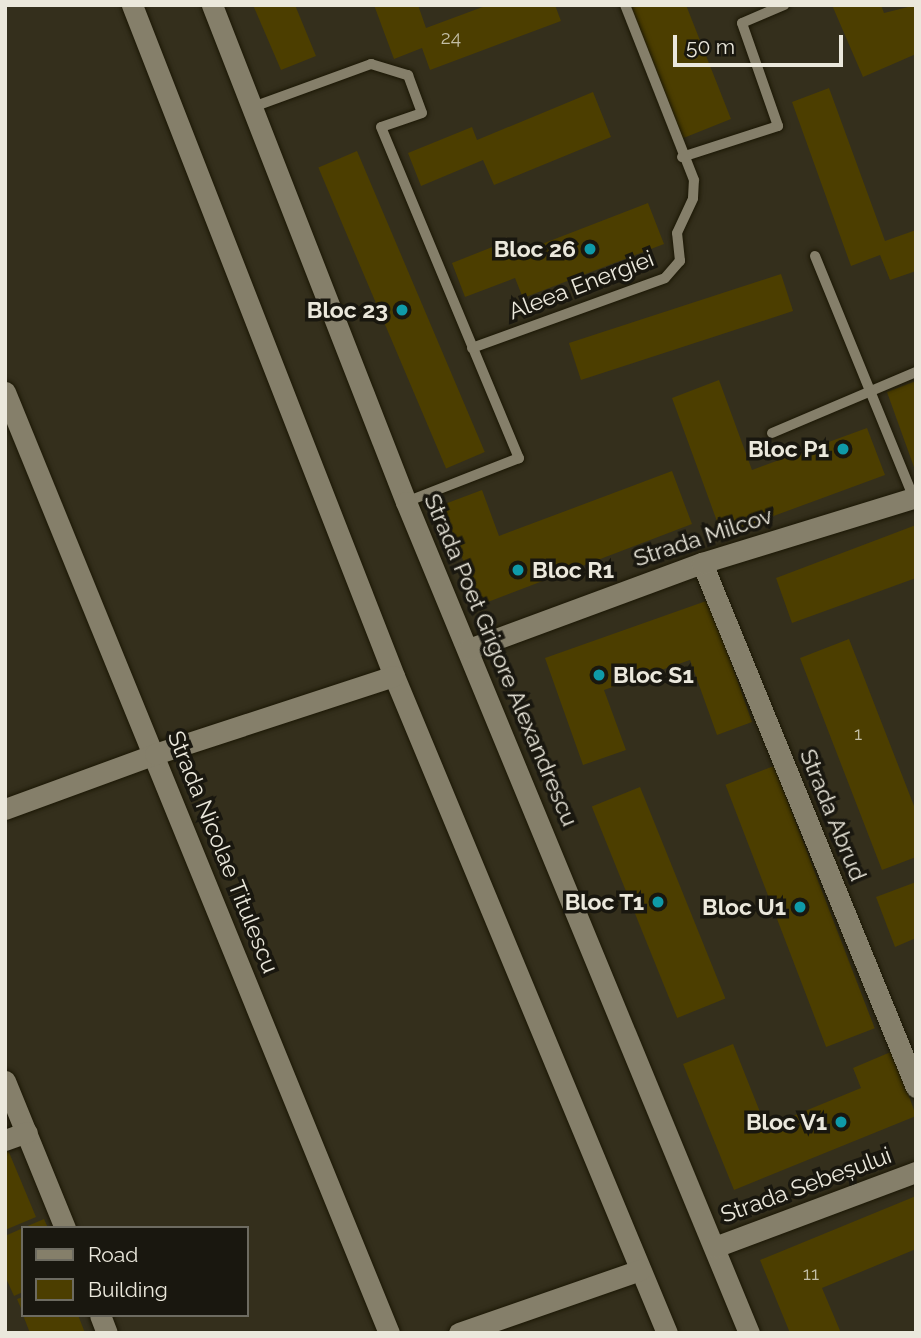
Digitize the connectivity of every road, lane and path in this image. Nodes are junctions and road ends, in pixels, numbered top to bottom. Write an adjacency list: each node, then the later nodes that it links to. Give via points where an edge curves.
1 (132, 5): 17 (street)
2 (212, 5): 5 (street, Strada Poet Grigore Alexandrescu)
3 (625, 5): 6 (lane, Aleea Energiei)
4 (784, 5): 6 (lane, via 742,23 778,126)
5 (253, 107): 8 (lane, via 371,64 408,75 422,113 382,127); 14 (street, Strada Poet Grigore Alexandrescu)
6 (682, 157): 8 (lane, Aleea Energiei, via 694,180 693,198 677,233 680,261 674,270 664,278)
7 (815, 256): 10 (lane)
8 (472, 348): 14 (lane, via 519,458)
9 (916, 372): 10 (lane)
10 (869, 390): 12 (lane); 13 (lane)
11 (5, 392): 18 (street, Strada Nicolae Titulescu)
12 (772, 433)
13 (915, 498): 15 (street, Strada Milcov)
14 (406, 502): 16 (street, Strada Poet Grigore Alexandrescu)
15 (702, 563): 16 (street, Strada Milcov); 21 (street, Strada Abrud)
16 (469, 649): 26 (street, Strada Poet Grigore Alexandrescu)
17 (394, 677): 18 (street); 27 (street)
18 (155, 754): 19 (street); 28 (street, Strada Nicolae Titulescu)
19 (5, 809)
20 (5, 1081): 22 (street)
21 (916, 1087)
22 (27, 1132): 23 (street); 25 (street)
23 (5, 1140)
24 (916, 1172): 26 (street, Strada Sebeșului)
25 (64, 1226)
26 (715, 1247): 31 (street, Strada Poet Grigore Alexandrescu)
27 (640, 1270): 29 (street); 30 (street)
28 (389, 1333)
29 (459, 1333)
30 (667, 1333)
31 (749, 1333)

